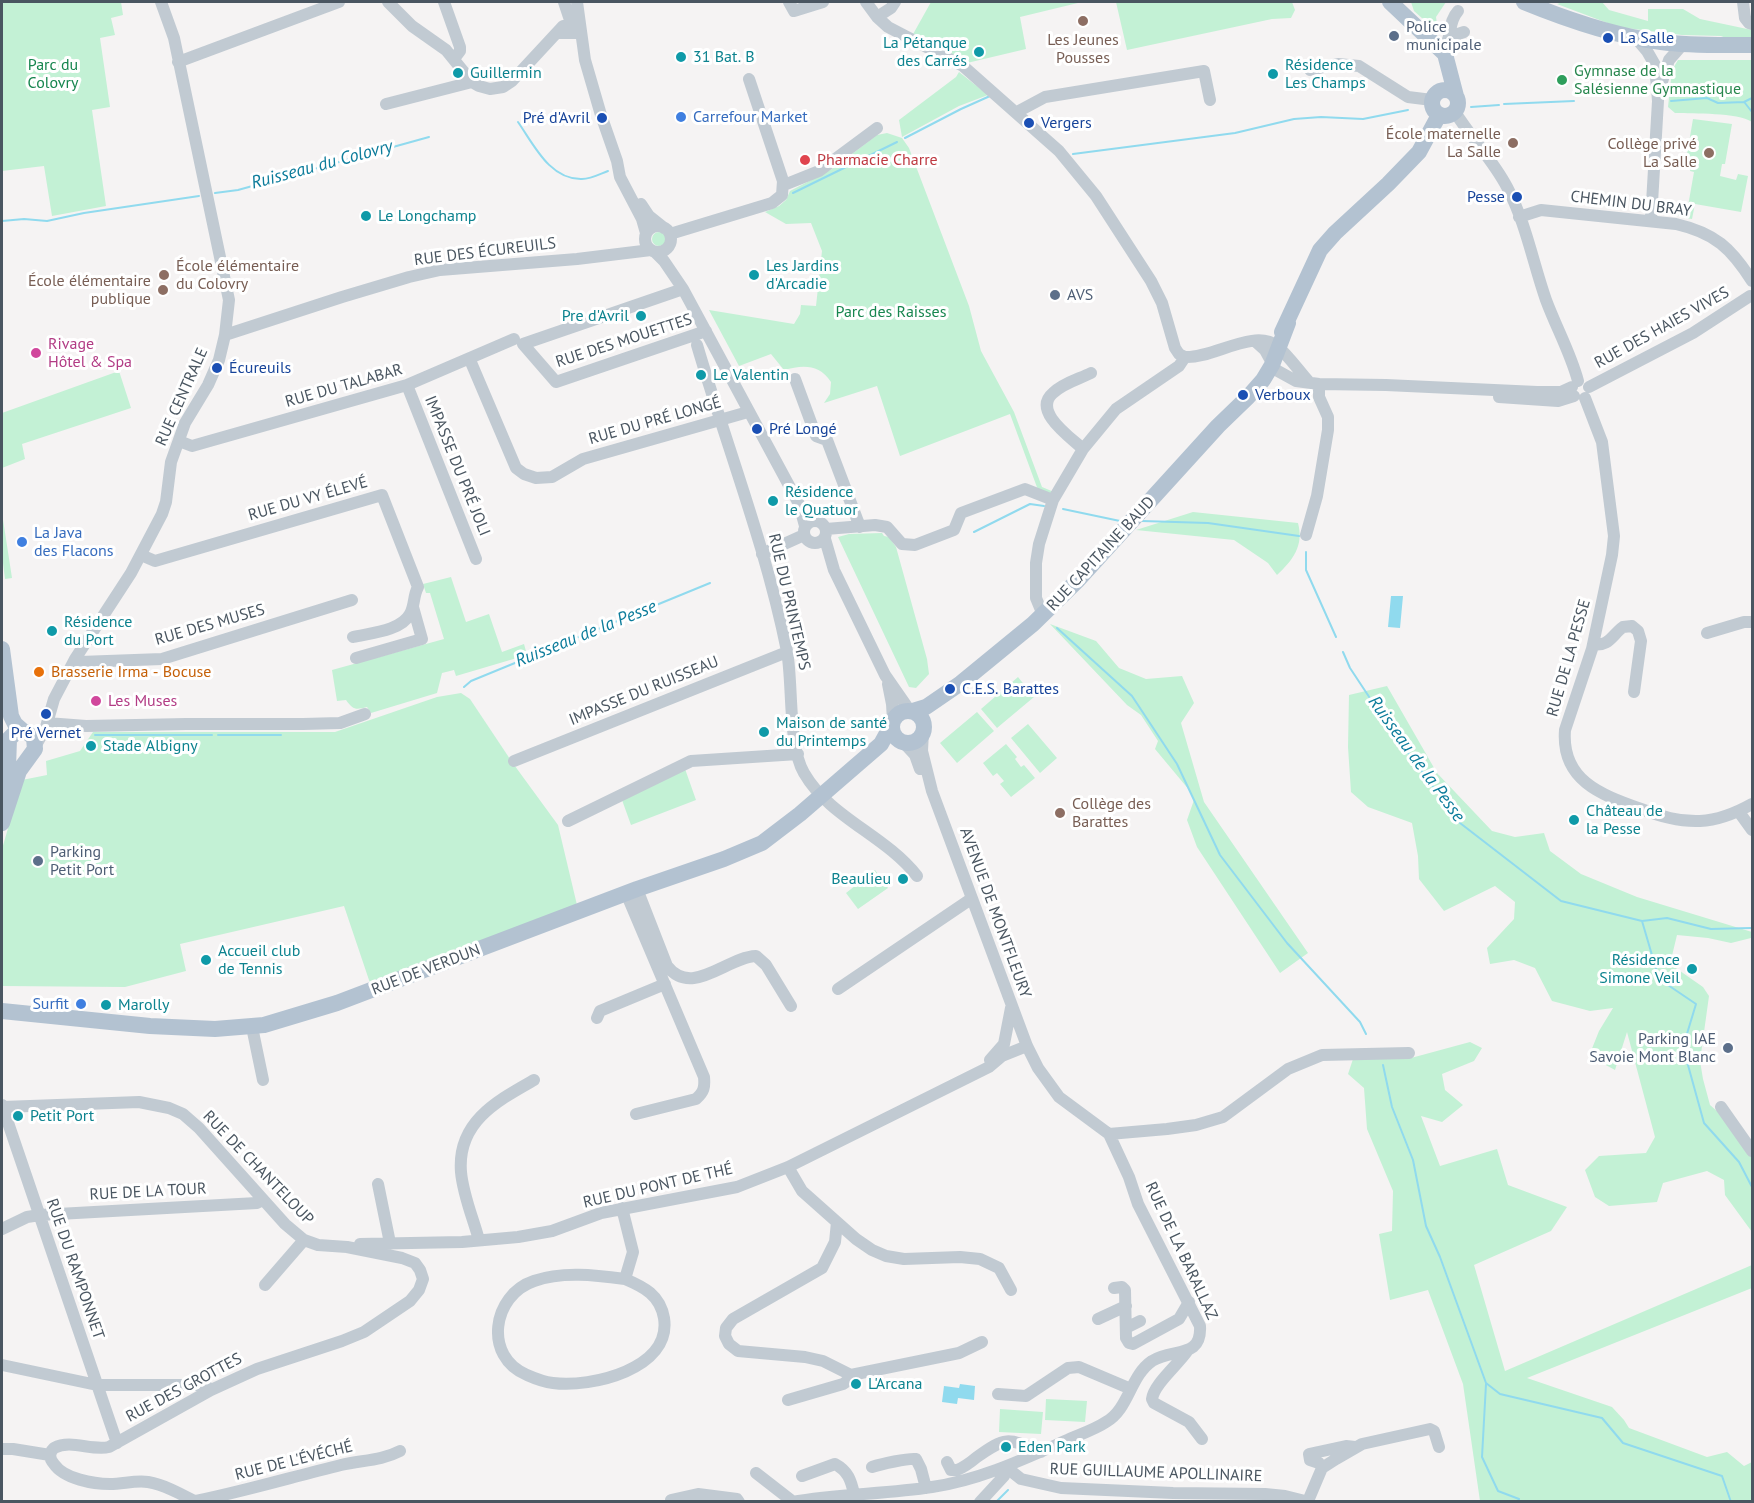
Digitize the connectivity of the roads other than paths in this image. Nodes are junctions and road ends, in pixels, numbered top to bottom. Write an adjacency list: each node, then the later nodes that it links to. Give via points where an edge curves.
1 (161, 2): 28 (street, RUE CENTRALE)
2 (339, 2): 28 (street)
3 (388, 2): 26 (street)
4 (444, 2): 26 (street, via 460,47)
5 (789, 2): 6 (street, via 796,11)
6 (823, 2)
7 (866, 2): 15 (street)
8 (895, 2): 15 (street)
9 (1390, 2): 16 (main road)
10 (1402, 2): 16 (main road)
11 (1524, 2): 21 (main road, via 1571,21)
12 (1743, 2): 17 (street, via 1745,18)
13 (574, 5): 18 (street, RUE DES MOUETTES)
14 (1458, 11): 20 (street, via 1451,21)
15 (877, 17): 37 (street, via 894,31 963,66)
16 (1408, 19): 25 (main road)
17 (1752, 24)
18 (576, 28): 32 (street, via 558,33 503,87 485,88); 39 (street, RUE DES MOUETTES)
19 (1464, 32): 20 (street)
20 (1450, 34): 25 (street)
21 (1636, 38): 22 (main road); 29 (street)
22 (1661, 42): 23 (main road); 27 (street); 29 (street)
23 (1683, 44): 24 (main road); 27 (street)
24 (1752, 45)
25 (1445, 54): 35 (main road, RUE CAPITAINE BAUD)
26 (454, 58): 32 (street)
27 (1669, 60): 34 (street)
28 (178, 62): 51 (street, RUE CENTRALE, via 229,300)
29 (1654, 62): 34 (street)
30 (1310, 70): 35 (street, via 1338,64 1359,66 1408,97)
31 (749, 79): 40 (street)
32 (472, 82): 36 (street)
33 (1210, 100): 37 (street, via 1204,71 1046,98)
34 (1658, 101): 42 (street)
35 (1444, 103): 41 (street, RUE DE LA PESSE, via 1523,205); 50 (main road, RUE CAPITAINE BAUD, via 1419,152 1320,250)
36 (386, 104)
37 (1017, 112): 57 (street, via 1054,145 1096,196 1151,281 1162,303 1174,348)
38 (877, 129): 40 (street, via 819,171)
39 (617, 161): 43 (street, RUE DES MOUETTES, via 620,177); 44 (street, RUE DES MOUETTES, via 647,213)
40 (784, 185): 44 (street, via 779,199)
41 (1524, 215): 42 (street, CHEMIN DU BRAY, via 1541,210); 63 (street, RUE DE LA PESSE, via 1532,228 1532,252 1545,297)
42 (1651, 220): 47 (street, CHEMIN DU BRAY, via 1698,229 1718,240 1737,257)
43 (646, 234): 44 (street, via 653,227); 45 (street, via 646,243); 46 (street, RUE DES ÉCUREUILS)
44 (668, 236): 45 (street, via 665,251); 48 (street, RUE DES MOUETTES, via 670,256)
45 (653, 251): 46 (street, RUE DES ÉCUREUILS); 48 (street, RUE DES MOUETTES)
46 (622, 253): 51 (street, RUE DES ÉCUREUILS, via 440,270)
47 (1752, 281)
48 (683, 289): 52 (street, RUE DES MOUETTES); 52 (street, RUE DES MOUETTES, via 524,344 556,382)
49 (1752, 296): 63 (street, RUE DES HAIES VIVES, via 1693,333)
50 (1289, 320): 54 (street); 56 (main road, RUE CAPITAINE BAUD)
51 (226, 331): 66 (street, RUE CENTRALE, via 217,368 192,408)
52 (706, 331): 64 (street, RUE DES MOUETTES)
53 (514, 339): 58 (street, RUE DU TALABAR)
54 (1256, 341): 56 (street, via 1265,340); 57 (street, via 1200,357)
55 (697, 345): 65 (street, RUE DU PRINTEMPS)
56 (1274, 354): 61 (street); 61 (street, RUE DES HAIES VIVES, via 1276,370 1296,381); 77 (main road, RUE CAPITAINE BAUD, via 1263,380 1248,397)
57 (1185, 357): 67 (street, via 1179,366 1116,409)
58 (470, 360): 62 (street, RUE DU TALABAR); 65 (street, RUE DU PRÉ LONGÉ, via 516,468 536,478 552,477 583,459)
59 (1091, 373): 67 (street, via 1058,388 1047,403 1050,417)
60 (795, 379): 69 (street, via 816,436 827,440)
61 (1314, 383): 63 (street, RUE DES HAIES VIVES, via 1415,386 1442,395 1537,401 1558,401); 71 (street, via 1328,417 1328,430)
62 (407, 386): 66 (street, RUE DU TALABAR, via 192,446); 74 (street, IMPASSE DU PRÉ JOLI)
63 (1580, 390): 81 (street, RUE DE LA PESSE, via 1602,442 1614,536)
64 (747, 412): 65 (street, RUE DU PRÉ LONGÉ); 70 (street, RUE DES MOUETTES)
65 (719, 419): 72 (street, RUE DU PRINTEMPS)
66 (179, 441): 73 (street, RUE CENTRALE, via 171,462 164,508)
67 (1083, 448): 68 (street)
68 (1055, 497): 69 (street, via 1026,489 961,513 954,530 915,546 902,544 887,527); 77 (street, via 1036,563 1035,598)
69 (860, 526): 70 (street)
70 (815, 532): 72 (street); 86 (street, RUE DES MOUETTES)
71 (1306, 535)
72 (762, 554): 83 (street, RUE DU PRINTEMPS)
73 (141, 555): 76 (street, RUE DU VY ÉLEVÉ, via 155,561 382,495 418,587); 85 (street, RUE CENTRALE)
74 (476, 559)
75 (352, 600): 85 (street, RUE DES MUSES, via 162,659)
76 (413, 601): 80 (street, via 410,616 400,625); 84 (street, via 422,639)
77 (1043, 615): 88 (main road, RUE CAPITAINE BAUD)
78 (1752, 622): 79 (street)
79 (1707, 633)
80 (353, 638)
81 (1593, 644): 89 (street, via 1608,643 1623,627 1632,626 1638,631 1641,641); 104 (street, RUE DE LA PESSE, via 1565,736 1569,760 1583,781 1605,796 1673,819 1708,820)
82 (2, 649): 87 (main road)
83 (787, 652): 98 (street, RUE DU PRINTEMPS); 99 (street, IMPASSE DU RUISSEAU)
84 (356, 658)
85 (75, 660): 92 (street, RUE CENTRALE)
86 (885, 675): 90 (street, RUE DES MOUETTES); 93 (street, RUE DES MOUETTES)
87 (5, 680): 95 (main road, via 11,716); 97 (main road, via 3,707)
88 (961, 683): 90 (main road, RUE CAPITAINE BAUD, via 926,707); 94 (main road, RUE CAPITAINE BAUD, via 934,712)
89 (1634, 692)
90 (911, 711): 93 (main road, via 898,713); 94 (main road, via 922,719)
91 (365, 714): 92 (street, via 333,723 88,726)
92 (48, 717): 95 (street, RUE CENTRALE)
93 (892, 722): 96 (main road, via 892,732); 101 (main road, RUE DE VERDUN, via 881,744)
94 (924, 730): 96 (main road, via 916,741); 100 (street, AVENUE DE MONTFLEURY, via 922,751)
95 (28, 742): 97 (main road, via 14,734); 97 (main road, via 15,757); 106 (main road)
96 (902, 742): 100 (street, AVENUE DE MONTFLEURY, via 915,755); 101 (main road, RUE DE VERDUN, via 890,746)
97 (9, 746): 102 (main road)
98 (798, 754): 101 (street, RUE DU PRINTEMPS, via 802,770); 105 (street, via 691,761)
99 (514, 761)
100 (932, 791): 110 (street, AVENUE DE MONTFLEURY)
101 (821, 796): 108 (street, RUE DU PRINTEMPS, via 885,844); 109 (main road, RUE DE VERDUN, via 762,843)
102 (2, 802)
103 (1752, 804): 104 (street, RUE DE LA PESSE)
104 (1739, 812): 107 (street)
105 (568, 821)
106 (2, 823)
107 (1752, 830)
108 (917, 876)
109 (632, 891): 111 (street); 114 (street, via 672,972 698,978 756,956 766,965); 117 (main road, RUE DE VERDUN, via 337,1003)
110 (971, 899): 112 (street); 113 (street, AVENUE DE MONTFLEURY)
111 (665, 984): 116 (street, via 600,1011); 126 (street, via 705,1084 696,1098)
112 (838, 989)
113 (1011, 1005): 118 (street, AVENUE DE MONTFLEURY); 119 (street)
114 (791, 1006)
115 (2, 1011): 117 (main road, RUE DE VERDUN, via 171,1028)
116 (597, 1018)
117 (252, 1027): 122 (street)
118 (1027, 1046): 119 (street, via 1017,1040); 121 (street, RUE DE LA BARALLAZ)
119 (1008, 1048): 121 (street); 129 (street, RUE DU PONT DE THÉ, via 981,1070)
120 (1409, 1053): 127 (street, via 1322,1054 1288,1069 1223,1117 1196,1125)
121 (1033, 1059): 127 (street, RUE DE LA BARALLAZ, via 1059,1097)
122 (263, 1080)
123 (534, 1080): 137 (street, via 481,1114 464,1145 461,1172)
124 (1721, 1107): 128 (street)
125 (2, 1108): 131 (street, RUE DE CHANTELOUP, via 139,1102 169,1108 199,1128); 133 (street, RUE DU RAMPONNET)
126 (636, 1114)
127 (1109, 1134): 144 (street, RUE DE LA BARALLAZ, via 1138,1204)
128 (1752, 1151)
129 (788, 1167): 132 (street, RUE DU PONT DE THÉ, via 729,1189); 134 (street, via 802,1191)
130 (378, 1184): 138 (street)
131 (263, 1200): 133 (street, RUE DE LA TOUR); 136 (street, RUE DE CHANTELOUP)
132 (622, 1208): 137 (street, RUE DU PONT DE THÉ, via 552,1231); 140 (street, via 633,1252)
133 (40, 1215): 135 (street, RUE DE LA TOUR); 153 (street, RUE DU RAMPONNET)
134 (837, 1222): 143 (street, via 872,1250 886,1256 960,1257 992,1263); 152 (street, via 835,1242 822,1268 733,1319 725,1336 738,1350 805,1357)
135 (2, 1229)
136 (304, 1240): 139 (street, RUE DE CHANTELOUP); 141 (street)
137 (479, 1240): 138 (street, RUE DU PONT DE THÉ)
138 (390, 1243): 139 (street, RUE DU PONT DE THÉ)
139 (347, 1247): 155 (street, RUE DES GROTTES, via 415,1263 423,1279 419,1290 410,1301 364,1332 257,1369)
140 (625, 1279): 140 (street, via 565,1275 536,1280 517,1289 499,1318 504,1355 523,1374 554,1383 584,1382 645,1361 660,1346 663,1312 648,1290)
141 (265, 1285)
142 (1114, 1288): 145 (street, via 1125,1290)
143 (1011, 1290)
144 (1189, 1302): 148 (street, via 1179,1320 1138,1343 1129,1343); 150 (street, RUE DE LA BARALLAZ, via 1201,1335)
145 (1126, 1306): 146 (street); 148 (street)
146 (1098, 1319)
147 (1140, 1321): 148 (street)
148 (1126, 1328)
149 (982, 1341): 152 (street, via 959,1353)
150 (1188, 1350): 154 (street, via 1152,1361); 158 (street, via 1153,1391 1152,1399 1189,1422)
151 (2, 1365): 153 (street)
152 (851, 1375): 157 (street, via 843,1384)
153 (98, 1384): 155 (street, via 205,1385); 159 (street, RUE DU RAMPONNET)
154 (1131, 1389): 156 (street, via 1079,1367 1068,1368 1026,1396); 164 (street, via 1106,1422)
155 (211, 1390): 159 (street, RUE DES GROTTES)
156 (998, 1394)
157 (788, 1400)
158 (1202, 1439)
159 (117, 1443): 165 (street, RUE DES GROTTES, via 97,1449 59,1445)
160 (1357, 1447): 161 (street, via 1430,1429); 169 (street); 169 (street, via 1309,1454 1310,1460)
161 (1439, 1447)
162 (2, 1449): 165 (street)
163 (400, 1451): 175 (street, RUE DE L'ÉVÉCHÉ, via 387,1458 345,1464)
164 (1041, 1452): 166 (street, via 1016,1441 1005,1441 957,1470 951,1470); 168 (street)
165 (50, 1455): 175 (street, via 57,1468 72,1476 104,1484 147,1482)
166 (947, 1462)
167 (872, 1467): 172 (street, via 916,1459)
168 (1006, 1467): 172 (street); 176 (street, RUE GUILLAUME APOLLINAIRE, via 1021,1479 1061,1488 1265,1494); 179 (street, via 1005,1476)
169 (1322, 1468): 176 (street)
170 (756, 1473): 178 (street)
171 (802, 1476): 173 (street, via 835,1464 850,1479)
172 (926, 1488): 173 (street)
173 (854, 1494): 178 (street)
174 (670, 1500): 177 (street, via 698,1494)
175 (196, 1501)
176 (1308, 1501)
177 (739, 1502)
178 (792, 1502)
179 (980, 1502)

